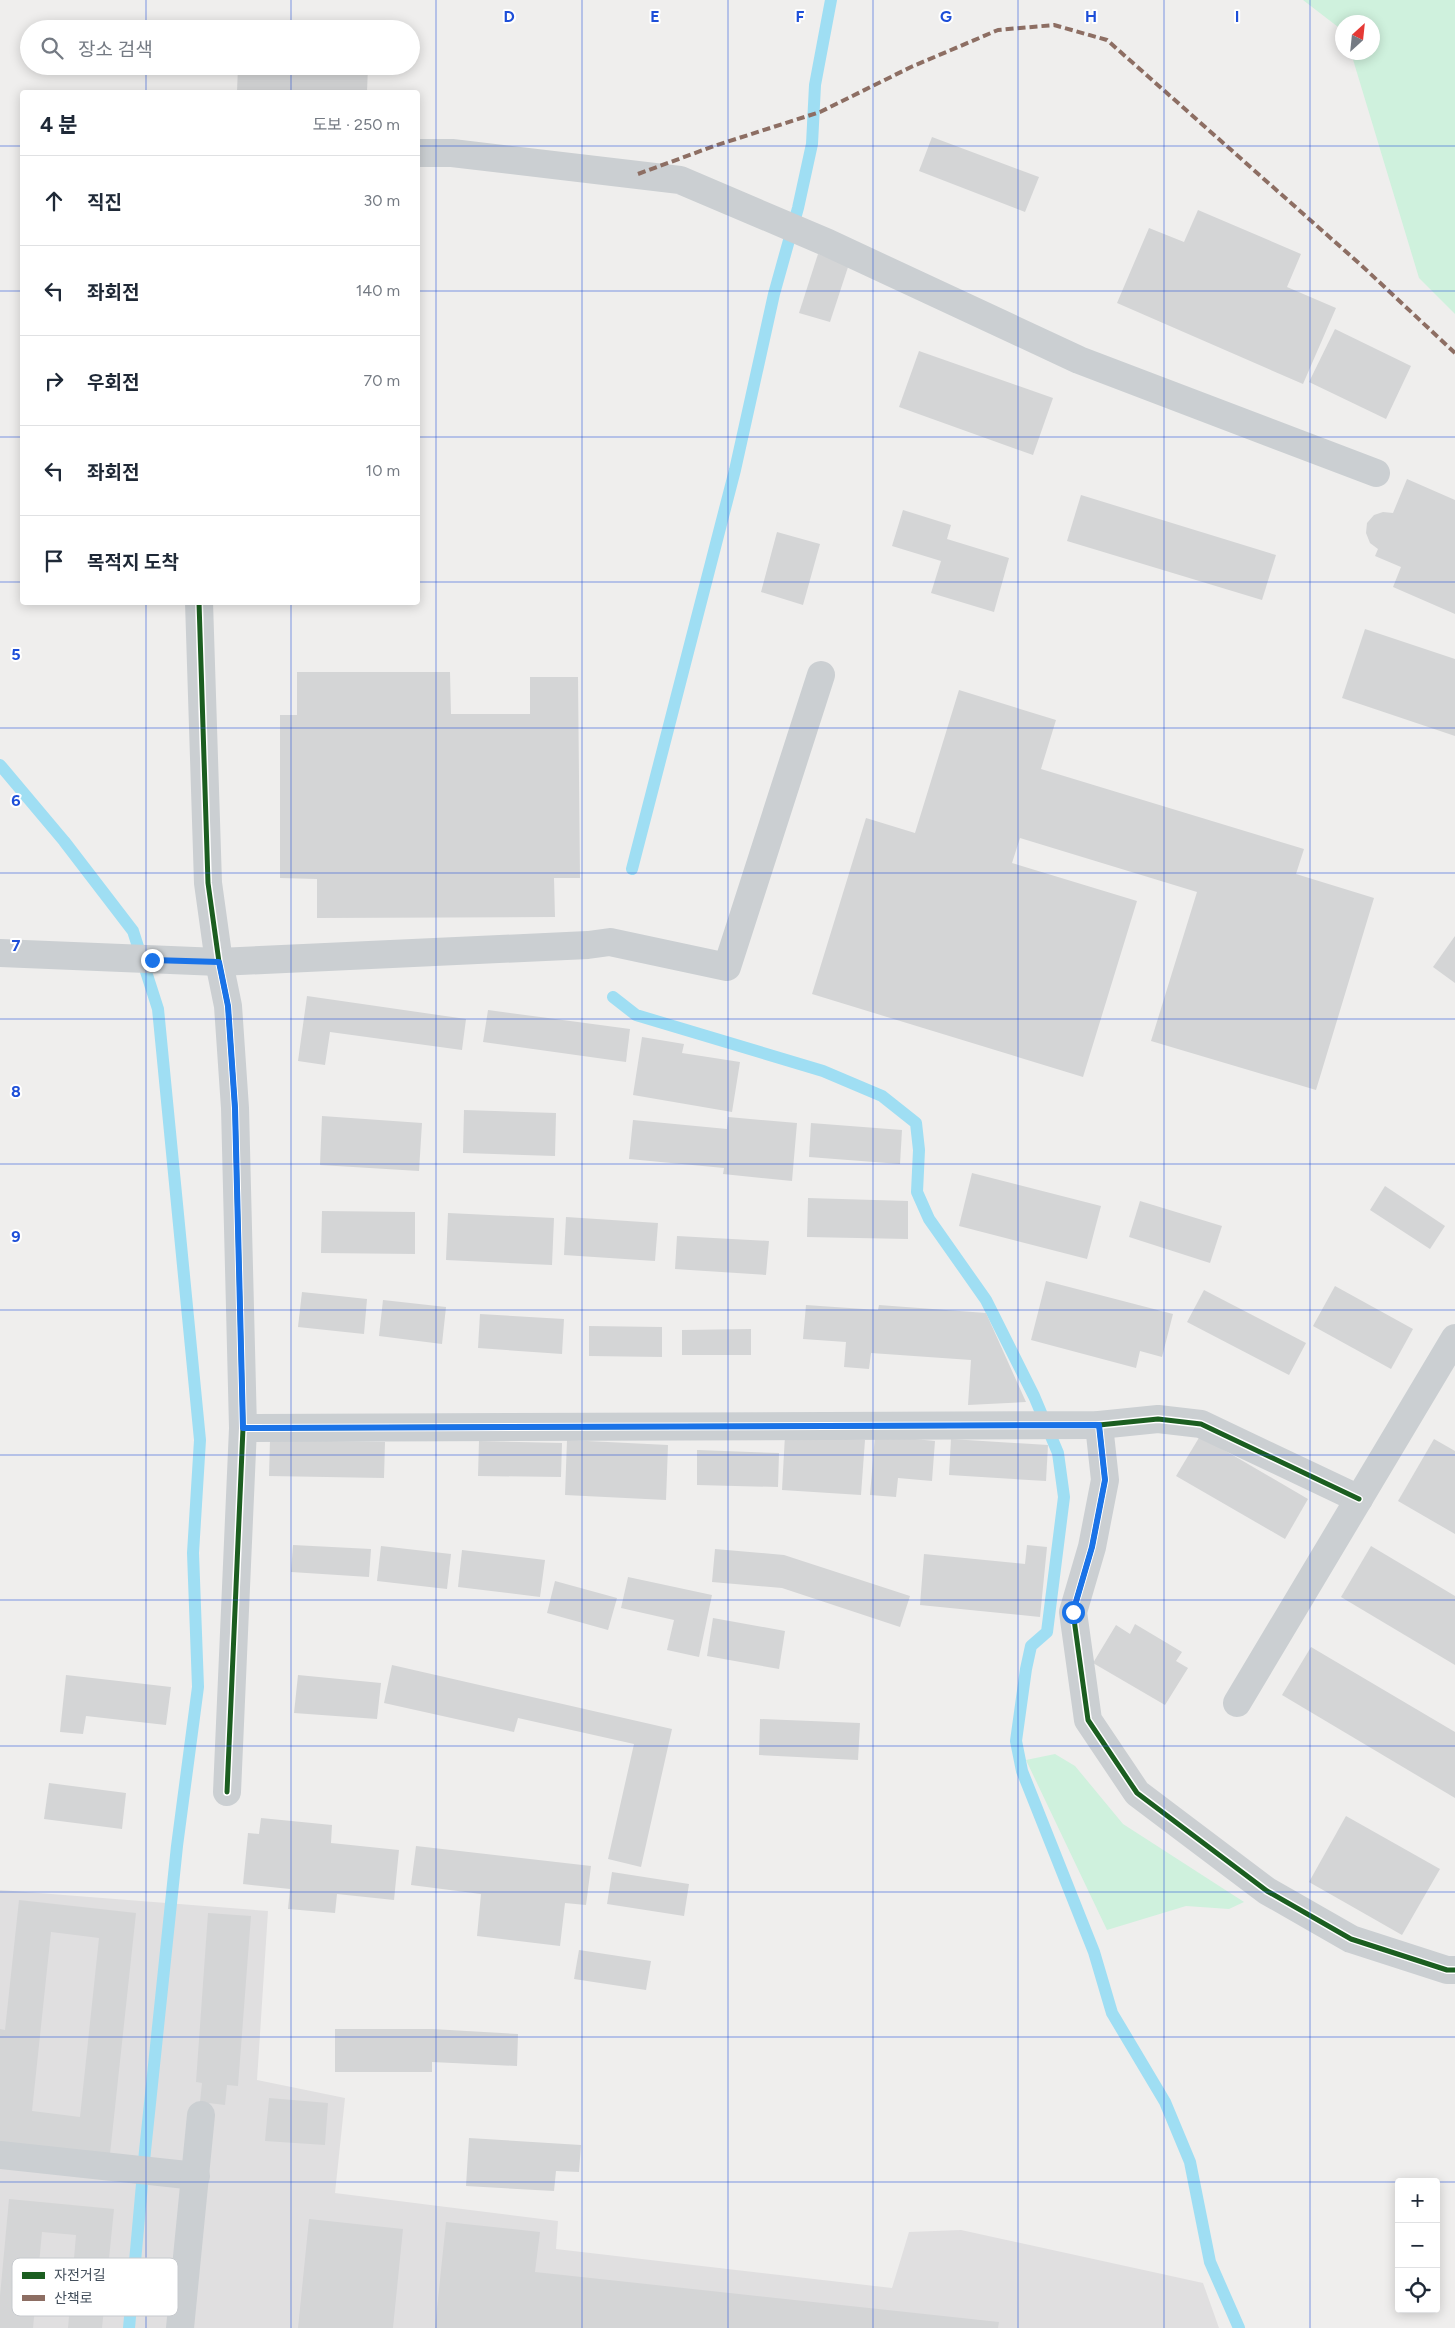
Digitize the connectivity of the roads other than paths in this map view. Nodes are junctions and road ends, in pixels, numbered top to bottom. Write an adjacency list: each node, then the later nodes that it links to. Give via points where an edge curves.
1 (420, 153): 2 (street, via 452,153 680,180 828,243 1079,360)
2 (1376, 473)
3 (199, 605): 6 (street, via 208,883)
4 (821, 675): 6 (street, via 728,967 610,942)
5 (0, 953): 6 (street)
6 (219, 962): 9 (street, via 228,1006 235,1108)
7 (1455, 1338): 10 (street)
8 (1099, 1425): 9 (street); 10 (street, via 1158,1419 1201,1424); 13 (street, via 1105,1480 1092,1547 1073,1612 1088,1720 1093,1728 1136,1793 1267,1891 1351,1939)
9 (243, 1428): 12 (street)
10 (1359, 1499): 11 (street)
11 (1237, 1703)
12 (227, 1792)
13 (1455, 1970)
14 (201, 2115): 16 (street)
15 (0, 2155): 16 (street)
16 (196, 2176): 17 (street)
17 (180, 2328)

